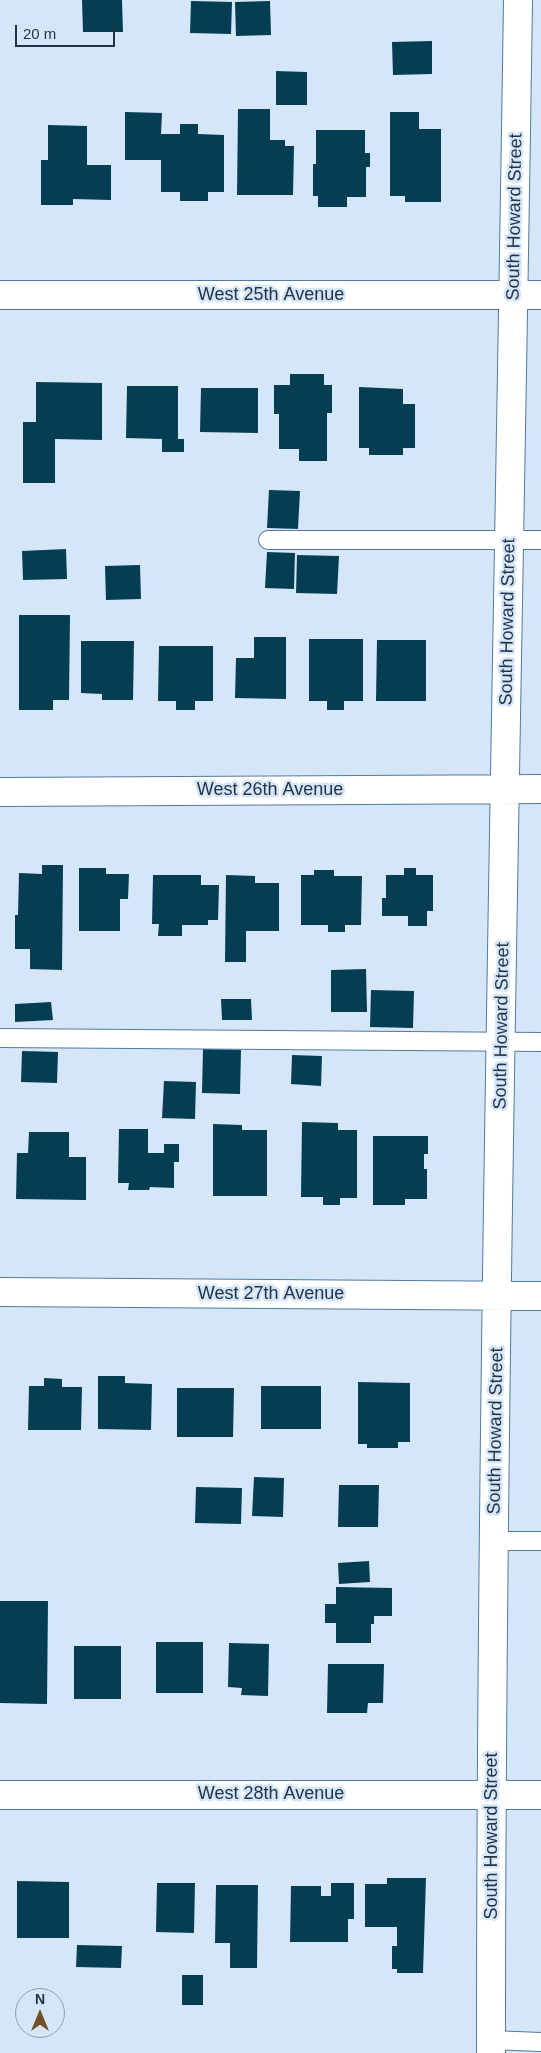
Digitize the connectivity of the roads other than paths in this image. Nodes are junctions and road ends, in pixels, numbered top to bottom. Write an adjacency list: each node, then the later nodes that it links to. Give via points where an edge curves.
1 (518, 0): 3 (street, South Howard Street)
2 (0, 295): 3 (street, West 25th Avenue)
3 (514, 295): 4 (street, West 25th Avenue); 6 (street, South Howard Street)
4 (541, 295)
5 (268, 540): 6 (lane)
6 (510, 540): 7 (lane); 8 (street, South Howard Street)
7 (541, 540)
8 (504, 789): 9 (street, West 26th Avenue); 10 (street, West 26th Avenue); 12 (street, South Howard Street)
9 (541, 789)
10 (0, 792)
11 (0, 1038): 12 (lane)
12 (501, 1042): 13 (lane); 15 (street, South Howard Street)
13 (541, 1042)
14 (0, 1292): 15 (street, West 27th Avenue)
15 (498, 1295): 16 (street, West 27th Avenue); 17 (street, South Howard Street)
16 (541, 1296)
17 (495, 1541): 18 (lane); 19 (street, South Howard Street)
18 (541, 1541)
19 (492, 1794): 20 (street, West 28th Avenue); 21 (street, West 28th Avenue); 23 (street, South Howard Street)
20 (0, 1795)
21 (541, 1795)
22 (541, 2042): 23 (lane)
23 (492, 2047)

